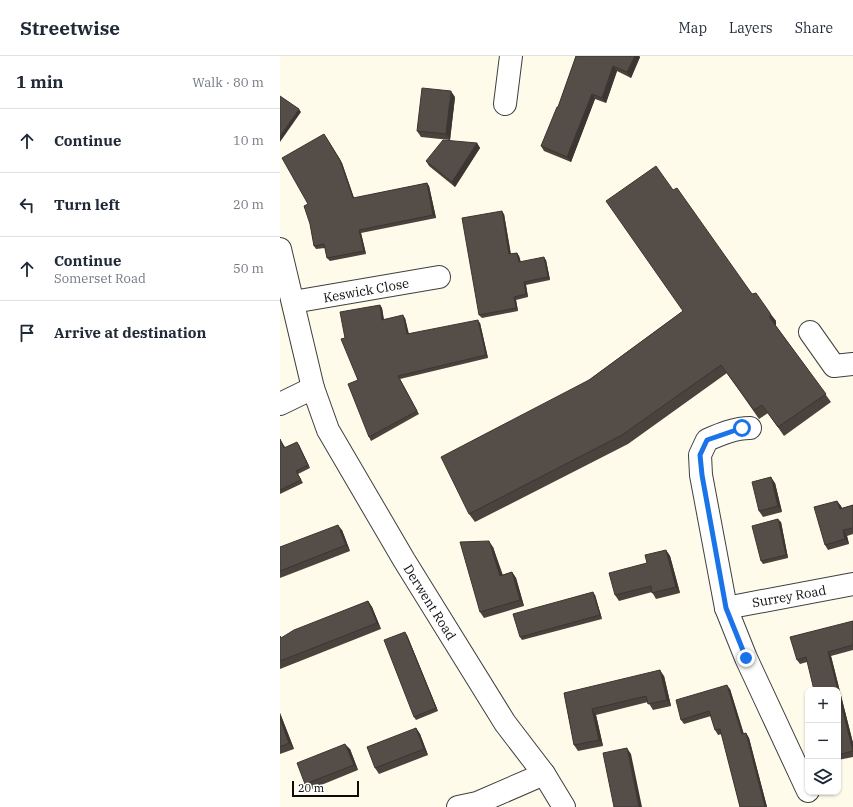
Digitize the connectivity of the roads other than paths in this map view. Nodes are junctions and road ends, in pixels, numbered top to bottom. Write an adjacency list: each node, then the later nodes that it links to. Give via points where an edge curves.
1 (511, 56): 2 (street)
2 (505, 104)
3 (280, 249): 5 (street, Derwent Road)
4 (439, 278): 5 (street, Keswick Close)
5 (293, 302): 8 (street, Derwent Road)
6 (810, 332): 7 (street, via 834,366)
7 (853, 364)
8 (313, 388): 9 (street); 13 (street, Derwent Road, via 328,430 404,560 505,723)
9 (280, 404)
10 (750, 428): 12 (street, via 724,433 707,440 700,455)
11 (853, 584): 12 (street, Surrey Road)
12 (726, 608): 14 (street, via 746,658)
13 (544, 774): 16 (street, via 477,803); 17 (street, Derwent Road)
14 (805, 785)
15 (810, 795): 18 (street)
16 (458, 807)
17 (564, 807)
18 (816, 807)

